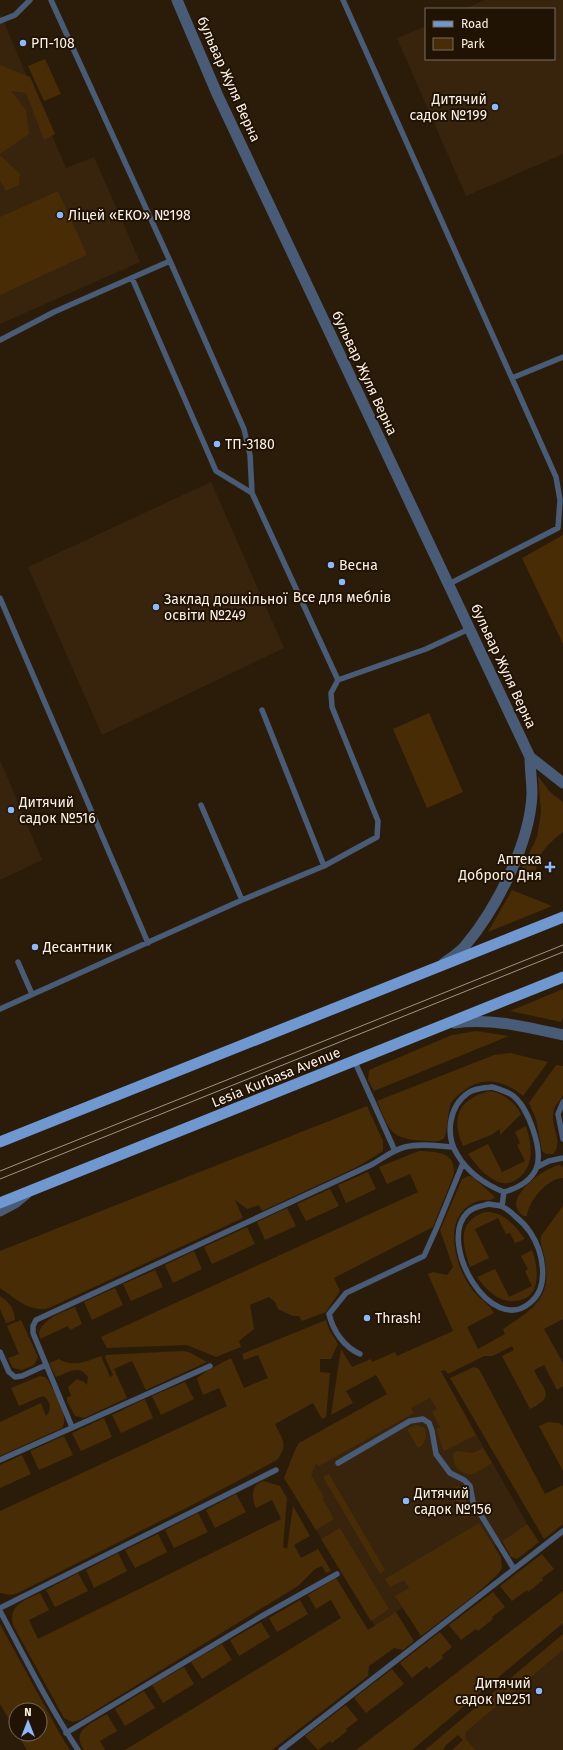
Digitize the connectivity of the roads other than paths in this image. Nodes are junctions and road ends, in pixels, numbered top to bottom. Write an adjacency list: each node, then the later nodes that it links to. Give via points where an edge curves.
1 (30, 0): 5 (lane, via 15,15)
2 (50, 0): 6 (lane)
3 (177, 0): 15 (street, бульвар Жуля Верна, via 222,103)
4 (343, 0): 10 (lane)
5 (0, 21)
6 (170, 261): 7 (lane); 14 (lane, via 244,430 250,455)
7 (132, 278): 8 (lane, via 54,312); 14 (lane, via 216,471)
8 (0, 340)
9 (563, 357): 10 (lane)
10 (512, 378): 12 (lane)
11 (563, 474): 12 (lane)
12 (556, 477): 13 (lane); 15 (lane, via 560,500 558,528)
13 (563, 479)
14 (252, 492): 18 (lane)
15 (449, 584): 17 (street, бульвар Жуля Верна)
16 (0, 598): 26 (lane)
17 (469, 629): 18 (lane, via 426,649); 20 (street, бульвар Жуля Верна)
18 (338, 680): 23 (lane, via 331,693 332,707 378,820 379,829 377,837)
19 (262, 710): 23 (lane)
20 (530, 757): 21 (street, бульвар Жуля Верна); 28 (street, бульвар Жуля Верна, via 532,794 525,836 519,854 482,925 464,947)
21 (563, 783)
22 (201, 805): 24 (lane)
23 (324, 866): 24 (lane)
24 (242, 900): 26 (lane)
25 (563, 918): 28 (main road)
26 (148, 942): 30 (lane)
27 (18, 962): 30 (lane)
28 (439, 968): 37 (main road)
29 (563, 977): 32 (main road, Lesia Kurbasa Avenue)
30 (32, 994): 31 (lane)
31 (0, 1009)
32 (452, 1023): 33 (street, via 490,1021); 34 (main road, Lesia Kurbasa Avenue)
33 (563, 1035)
34 (355, 1062): 39 (lane); 44 (main road, Lesia Kurbasa Avenue)
35 (563, 1102): 36 (lane, via 558,1119)
36 (563, 1139)
37 (0, 1142)
38 (453, 1147): 39 (lane, via 406,1147); 41 (lane); 42 (lane, via 450,1130 455,1108 460,1100 478,1088 492,1087 512,1095 527,1112 534,1135)
39 (395, 1151): 50 (lane, via 371,1165 36,1320 32,1333)
40 (563, 1158): 42 (lane)
41 (463, 1163): 43 (lane, via 483,1181); 49 (lane, via 424,1256 346,1293 329,1314 341,1340 351,1350)
42 (537, 1167): 43 (lane, via 524,1183 514,1190)
43 (504, 1192): 46 (lane)
44 (28, 1193): 45 (main road, Lesia Kurbasa Avenue); 47 (street)
45 (0, 1204)
46 (502, 1206): 46 (lane, via 531,1233 543,1275 537,1298 528,1306 515,1311 500,1308 476,1289 461,1255 460,1226 466,1214 476,1207 489,1204)
47 (0, 1211)
48 (0, 1352): 50 (lane, via 9,1372 15,1377)
49 (360, 1354)
50 (46, 1365): 52 (lane)
51 (210, 1366): 52 (lane)
52 (72, 1427): 53 (lane)
53 (0, 1460)
54 (338, 1463): 57 (lane, via 410,1421 423,1419 429,1423 432,1431 436,1454 450,1473 470,1486 472,1502)
55 (276, 1470): 59 (lane)
56 (563, 1531): 57 (lane)
57 (514, 1569): 62 (lane)
58 (337, 1574): 60 (lane, via 256,1619)
59 (0, 1609): 60 (lane)
60 (66, 1733): 61 (lane)
61 (78, 1750)
62 (281, 1750)

